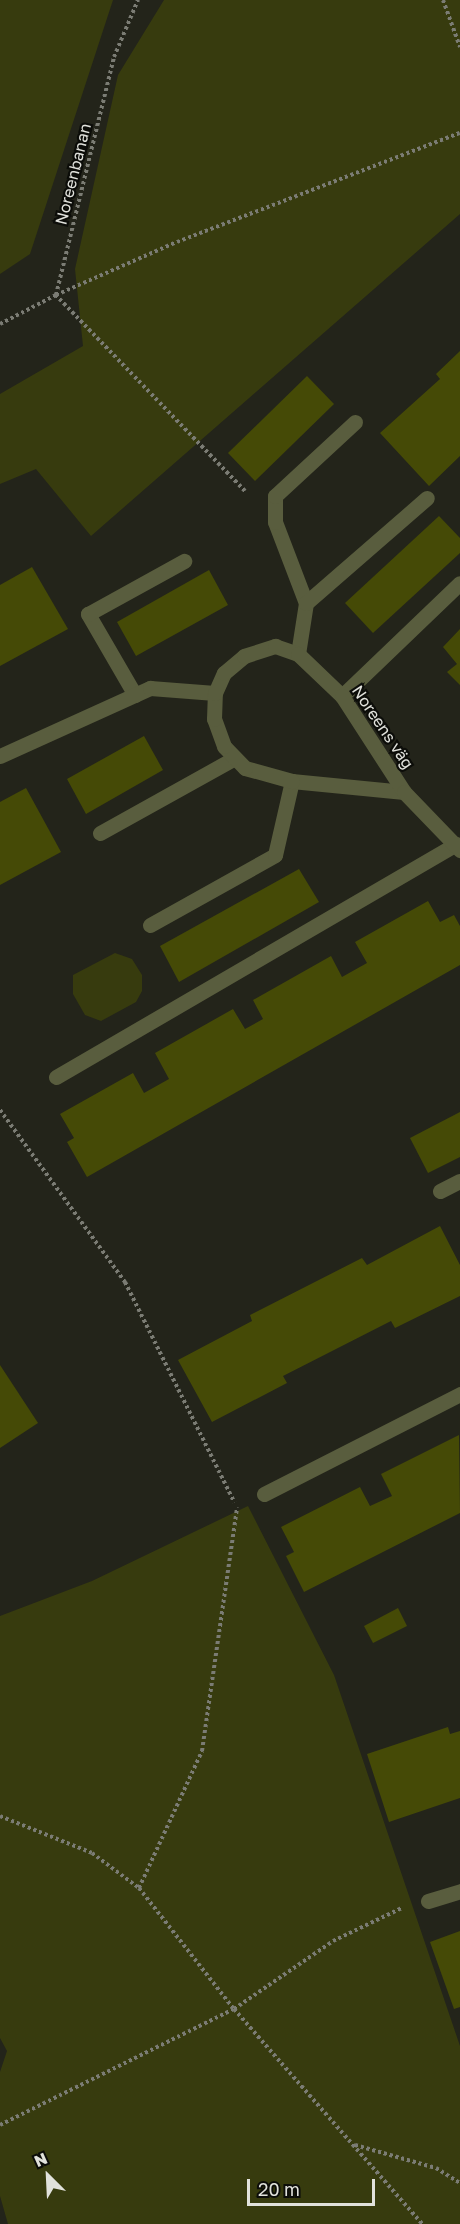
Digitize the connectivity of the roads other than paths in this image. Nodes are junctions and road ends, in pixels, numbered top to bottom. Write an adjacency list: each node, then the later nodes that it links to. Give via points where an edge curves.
1 (355, 422): 5 (street, via 275,496 275,522)
2 (427, 498): 5 (street)
3 (184, 561): 8 (street, via 88,614)
4 (460, 583): 9 (street)
5 (306, 603): 6 (street)
6 (298, 654): 7 (street, via 275,646 244,656 224,673); 9 (street, Noreens väg)
7 (215, 693): 8 (street, via 150,688); 11 (street, Noreens väg, via 214,719 224,746)
8 (135, 694): 10 (street)
9 (342, 696): 13 (street, Noreens väg)
10 (0, 756)
11 (236, 758): 12 (street, Noreens väg, via 244,768); 14 (street)
12 (292, 781): 13 (street, Noreens väg); 16 (street, via 275,855)
13 (404, 792): 15 (street, Noreens väg)
14 (100, 833)
15 (458, 847): 17 (street)
16 (150, 925)
17 (57, 1077)
18 (460, 1181): 19 (street)
19 (440, 1191)
20 (460, 1394): 21 (street)
21 (264, 1494)
22 (460, 1891): 23 (street)
23 (428, 1901)

